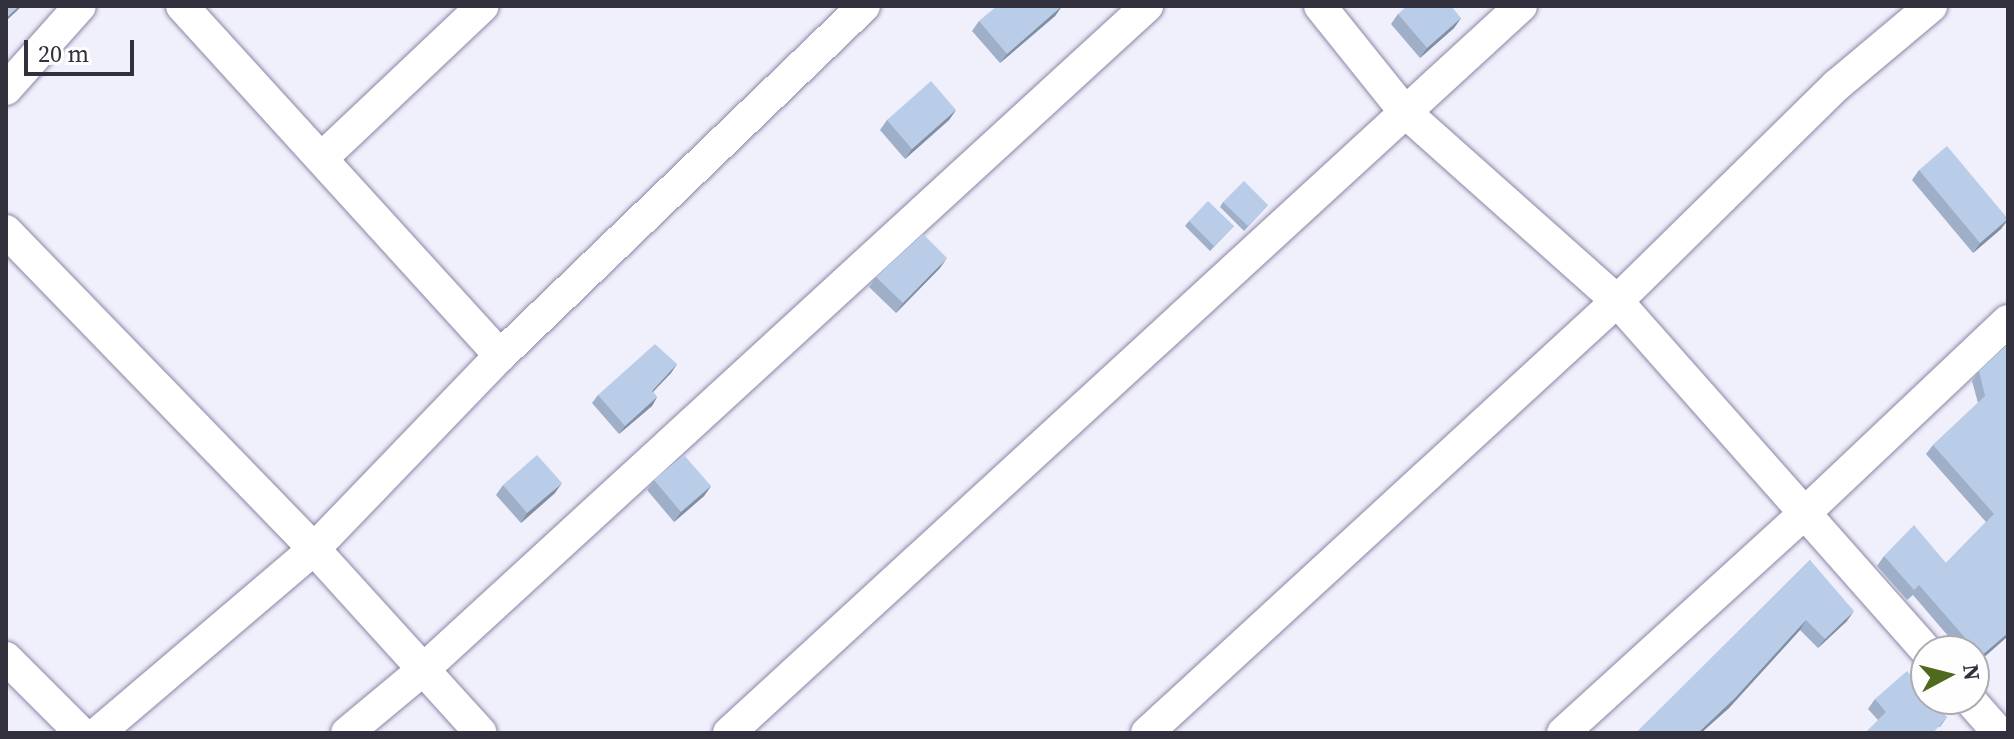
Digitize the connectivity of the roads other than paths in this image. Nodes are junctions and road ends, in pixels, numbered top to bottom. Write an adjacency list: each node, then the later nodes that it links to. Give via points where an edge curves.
1 (80, 6): 9 (street)
2 (182, 6): 11 (street)
3 (483, 6): 11 (street)
4 (864, 6): 15 (street)
5 (1147, 6): 20 (street)
6 (1320, 6): 10 (street)
7 (1521, 6): 10 (street)
8 (1931, 6): 13 (street, via 1837,85)
9 (6, 89)
10 (1404, 111): 13 (street); 26 (street)
11 (322, 158): 15 (street)
12 (6, 231): 17 (street)
13 (1617, 301): 16 (street); 27 (street)
14 (2008, 321): 16 (street)
15 (500, 356): 17 (street)
16 (1806, 512): 18 (street); 28 (street)
17 (314, 549): 20 (street); 23 (street)
18 (1913, 635)
19 (6, 658): 22 (street)
20 (425, 668): 24 (street); 25 (street)
21 (1983, 715): 29 (street)
22 (81, 733)
23 (98, 733)
24 (347, 733)
25 (481, 733)
26 (729, 733)
27 (1147, 733)
28 (1563, 733)
29 (1999, 733)

